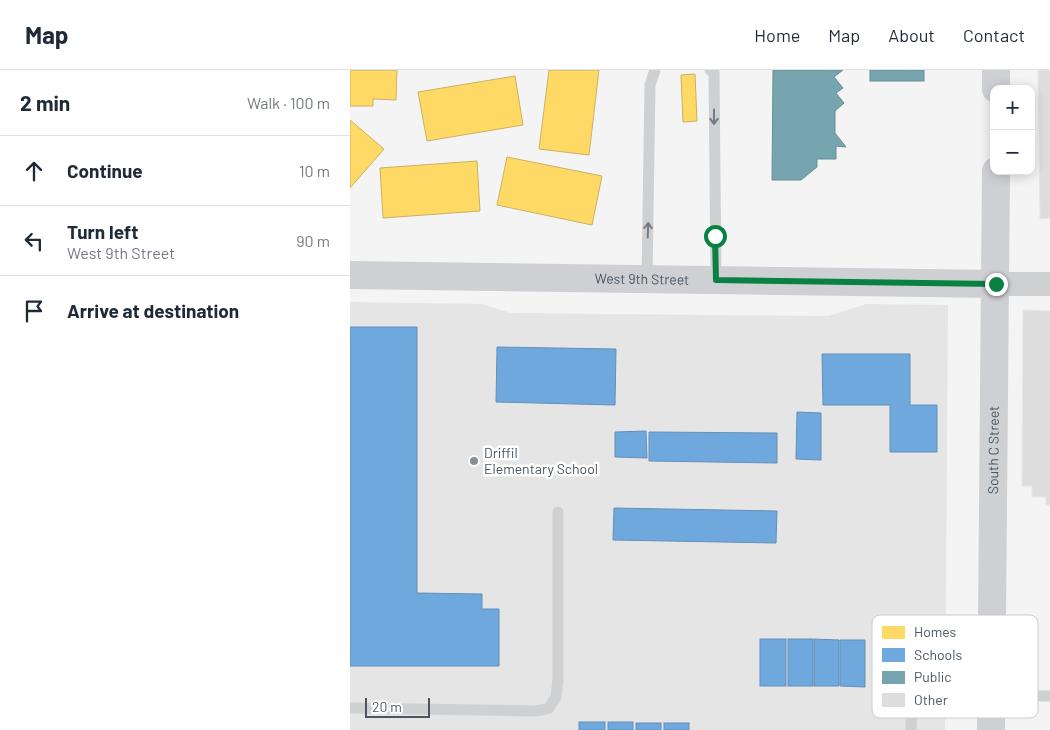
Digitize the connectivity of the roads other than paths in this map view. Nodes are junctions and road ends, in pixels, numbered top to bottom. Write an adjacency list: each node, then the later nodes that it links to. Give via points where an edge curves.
1 (655, 70): 7 (lane, one-way to 1, via 650,85)
2 (710, 70): 8 (lane, one-way to 8, via 714,72)
3 (996, 70): 4 (street)
4 (996, 85)
5 (996, 175): 9 (street, South C Street)
6 (350, 275): 7 (street, West 9th Street)
7 (647, 279): 8 (street, West 9th Street)
8 (716, 280): 9 (street, West 9th Street)
9 (996, 284): 10 (street); 12 (street, South C Street)
10 (1050, 284)
11 (558, 512): 13 (lane, via 558,679 556,697 549,708 537,711)
12 (992, 615)
13 (350, 708)

